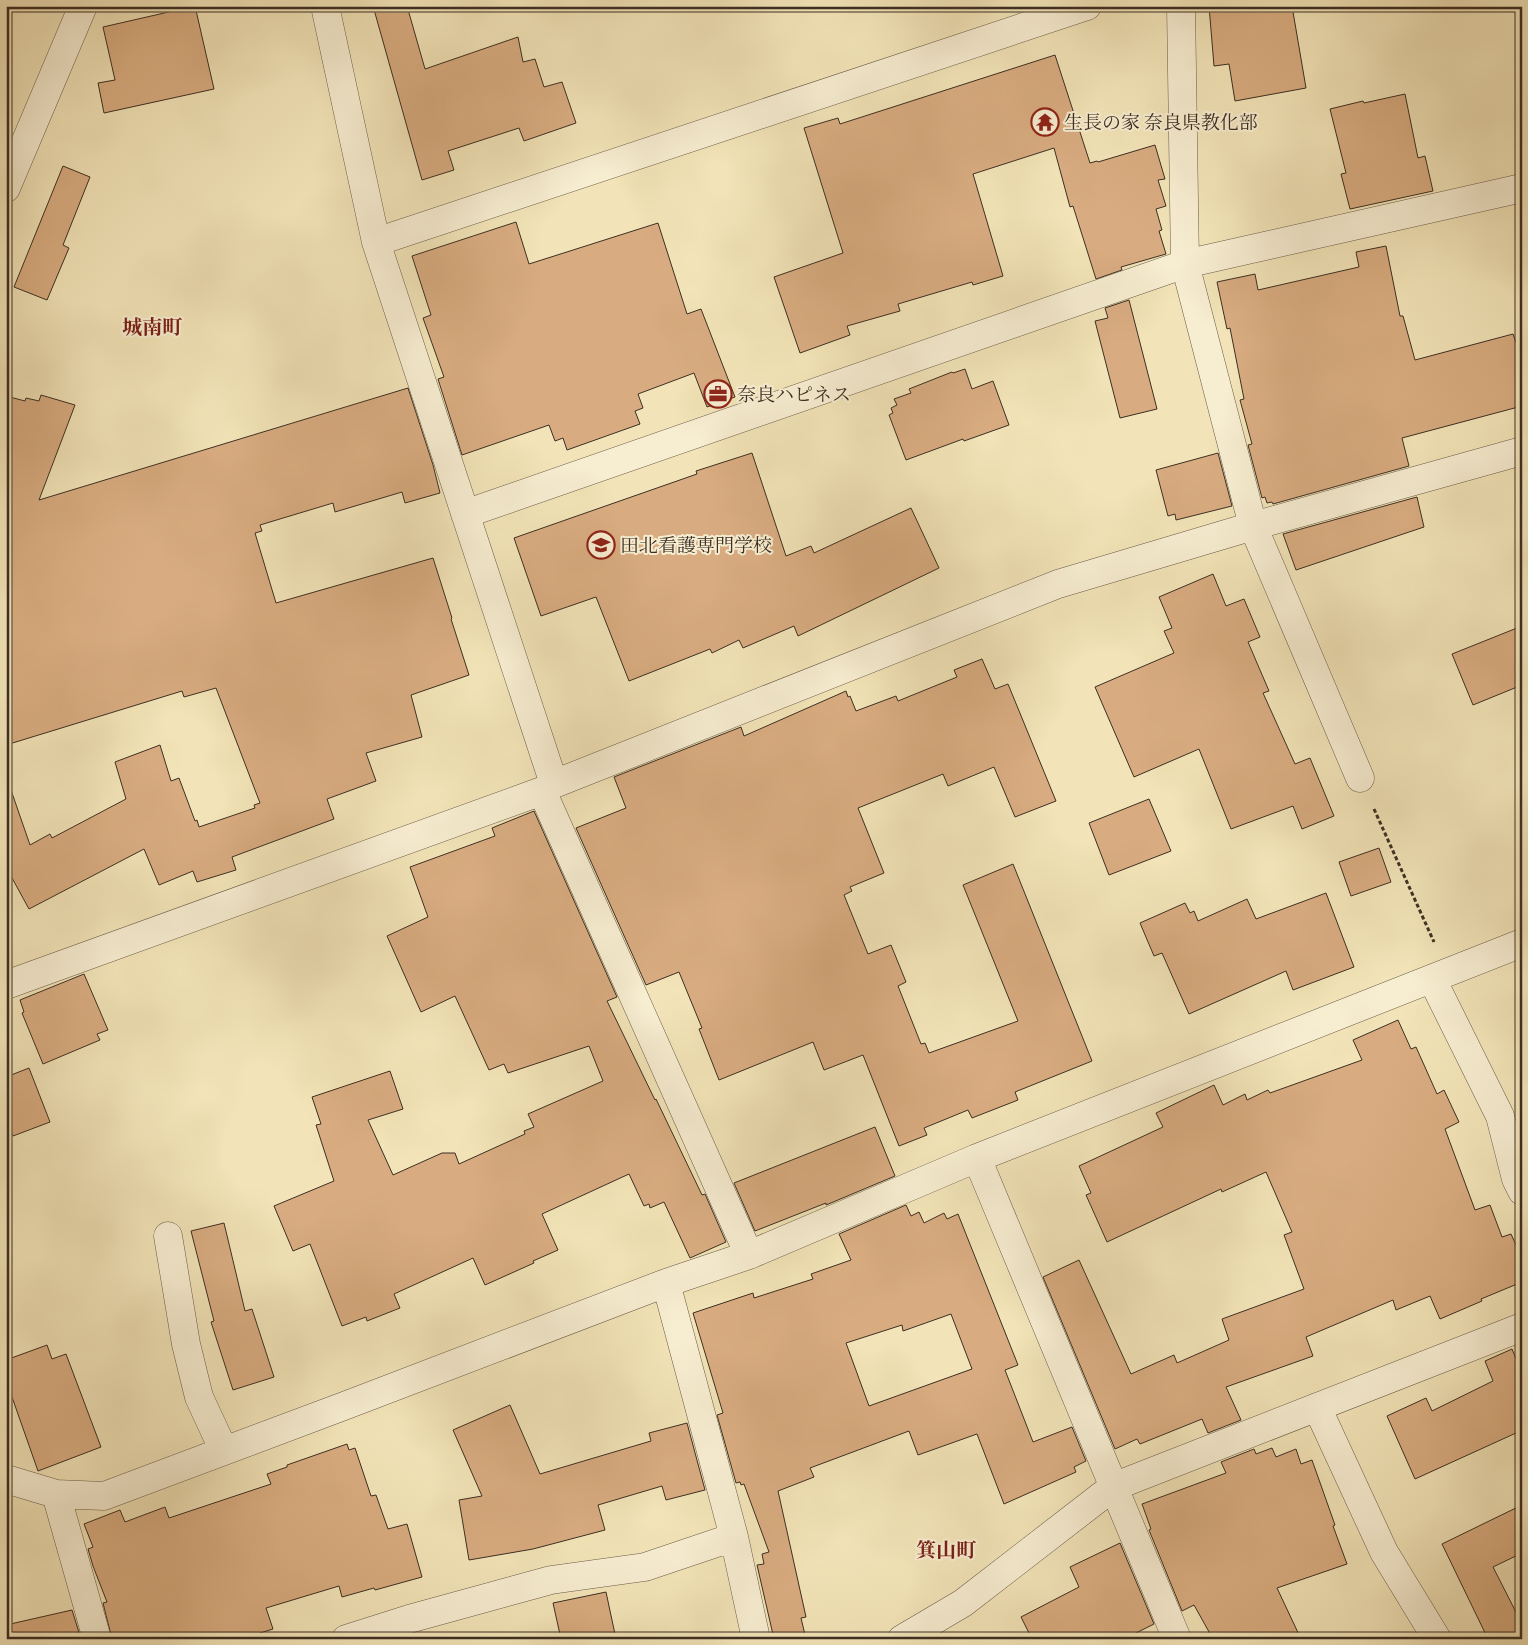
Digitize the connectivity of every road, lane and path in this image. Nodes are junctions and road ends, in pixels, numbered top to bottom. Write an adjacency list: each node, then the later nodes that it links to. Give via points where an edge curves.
1 (83, 6): 5 (street)
2 (325, 6): 7 (street)
3 (1086, 6): 7 (street)
4 (1181, 6): 8 (street)
5 (6, 188)
6 (1522, 188): 8 (street)
7 (376, 242): 10 (street)
8 (1185, 264): 10 (street); 11 (street)
9 (1519, 458): 11 (street)
10 (465, 514): 13 (street)
11 (1253, 526): 12 (street); 13 (street, via 1058,584)
12 (1360, 778): 15 (path)
13 (548, 787): 16 (street); 20 (street)
14 (1522, 943): 15 (street)
15 (1440, 976): 17 (street); 18 (street, via 1500,1116)
16 (6, 985)
17 (977, 1158): 20 (street); 26 (street)
18 (1522, 1191)
19 (168, 1236): 24 (street, via 186,1344 199,1398)
20 (749, 1255): 21 (street)
21 (666, 1283): 24 (street); 28 (street)
22 (1522, 1327): 23 (street)
23 (1317, 1407): 26 (street); 34 (street, via 1384,1552)
24 (224, 1451): 27 (street, via 104,1496)
25 (6, 1479): 27 (street)
26 (1113, 1486): 32 (street, via 964,1603); 33 (street)
27 (56, 1494): 29 (street)
28 (734, 1537): 30 (street, via 645,1566 551,1580); 31 (street)
29 (96, 1639)
30 (346, 1639)
31 (756, 1639)
32 (902, 1639)
33 (1178, 1639)
34 (1437, 1639)

